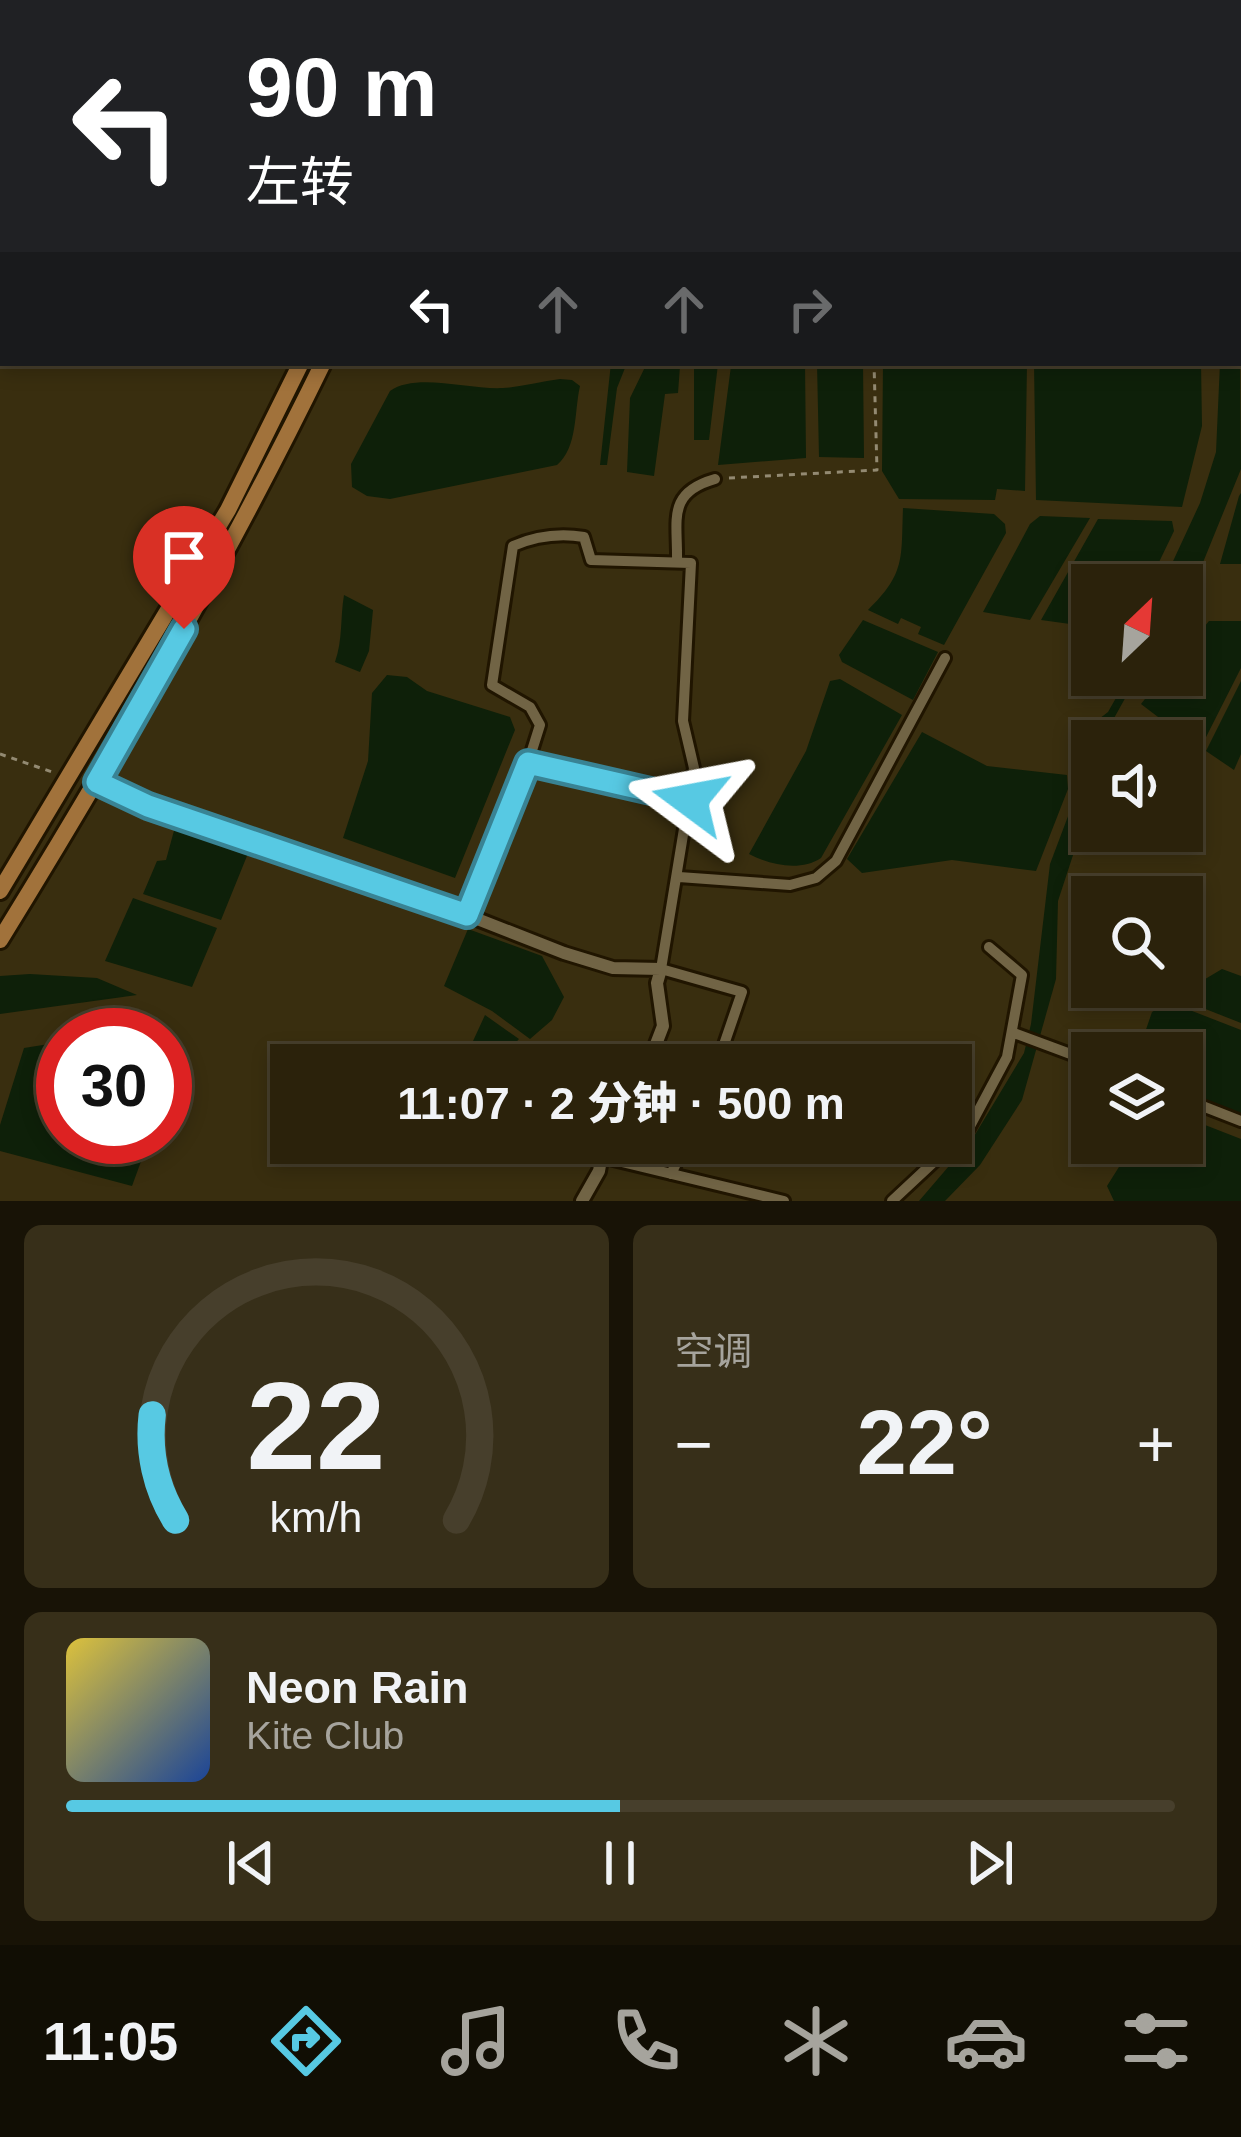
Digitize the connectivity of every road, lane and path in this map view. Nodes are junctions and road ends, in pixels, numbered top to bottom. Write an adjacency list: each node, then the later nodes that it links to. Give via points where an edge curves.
1 (300, 366): 9 (main road, via 228,510)
2 (322, 366): 10 (main road, via 249,514)
3 (874, 366): 4 (path, via 877,470)
4 (715, 479): 5 (street, via 681,495)
5 (677, 562): 8 (street, via 591,560 584,537 564,534 513,546 492,685 530,707 540,725); 11 (street, via 691,563 682,678 694,768)
6 (945, 658): 12 (street, via 836,861 817,878 790,885)
7 (0, 754): 9 (path, via 57,773)
8 (528, 763): 11 (street); 14 (street)
9 (74, 770): 13 (main road)
10 (97, 782): 14 (street); 15 (main road)
11 (690, 800): 12 (street)
12 (679, 877): 17 (street)
13 (0, 891)
14 (467, 915): 17 (street, via 613,968)
15 (0, 940)
16 (989, 947): 18 (street, via 1022,975)
17 (661, 969): 19 (street); 20 (street, via 742,992)
18 (1019, 1035): 21 (street); 30 (street, via 968,1130)
19 (656, 1044)
20 (724, 1044)
21 (1071, 1055)
22 (1203, 1106): 23 (street)
23 (1241, 1121)
24 (600, 1164): 28 (street)
25 (643, 1164): 27 (street)
26 (676, 1164): 27 (street)
27 (671, 1174): 29 (street)
28 (582, 1201)
29 (784, 1201)
30 (892, 1201)

